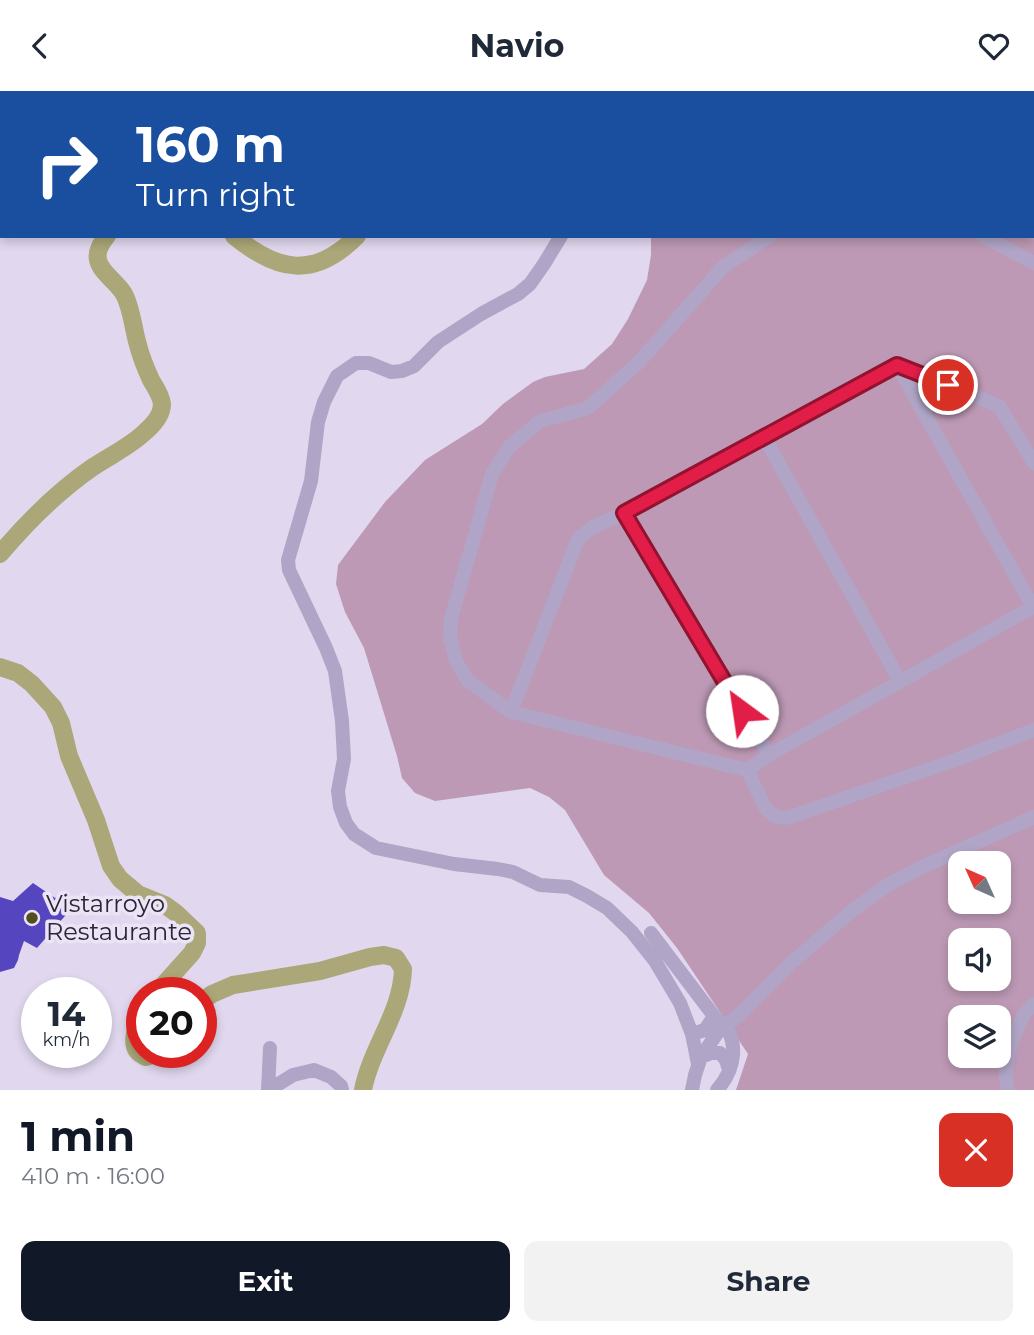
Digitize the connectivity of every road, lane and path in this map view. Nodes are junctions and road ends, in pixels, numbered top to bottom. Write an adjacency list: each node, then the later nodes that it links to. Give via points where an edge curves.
1 (560, 238): 19 (street, via 530,284 438,342 414,366 391,372 356,363 337,376 318,422 311,481 289,570 335,671 344,759 338,791 340,807 354,834 376,848 513,872 540,885 569,887 587,896 607,908 655,961)
2 (767, 238): 11 (street, via 723,267 640,361 588,408 540,421 510,446 492,474 451,619 450,638 467,680)
3 (986, 238): 4 (street)
4 (1034, 263)
5 (897, 365): 6 (street); 7 (street, via 999,406); 9 (street)
6 (764, 437): 8 (street); 10 (street)
7 (1034, 463)
8 (624, 513): 11 (street, via 578,539); 13 (street)
9 (1034, 608): 10 (street)
10 (900, 681): 13 (street)
11 (511, 712): 14 (street)
12 (1034, 730): 14 (street, via 787,818 766,810)
13 (769, 755): 14 (street)
14 (747, 770)
15 (1034, 817): 18 (street, via 886,886 791,963 739,1014)
16 (651, 933): 18 (street)
17 (1034, 1004): 23 (street, via 1027,1009 1012,1042)
18 (720, 1021): 19 (street); 21 (street); 22 (street, via 734,1045)
19 (692, 1034): 21 (street)
20 (270, 1048): 24 (street)
21 (699, 1061): 22 (street, via 720,1053); 26 (street)
22 (729, 1070): 27 (street)
23 (1006, 1074): 28 (street); 29 (street)
24 (269, 1090): 25 (street, via 293,1075 314,1070 331,1077)
25 (342, 1090)
26 (692, 1090)
27 (717, 1090)
28 (996, 1090)
29 (1008, 1090)

